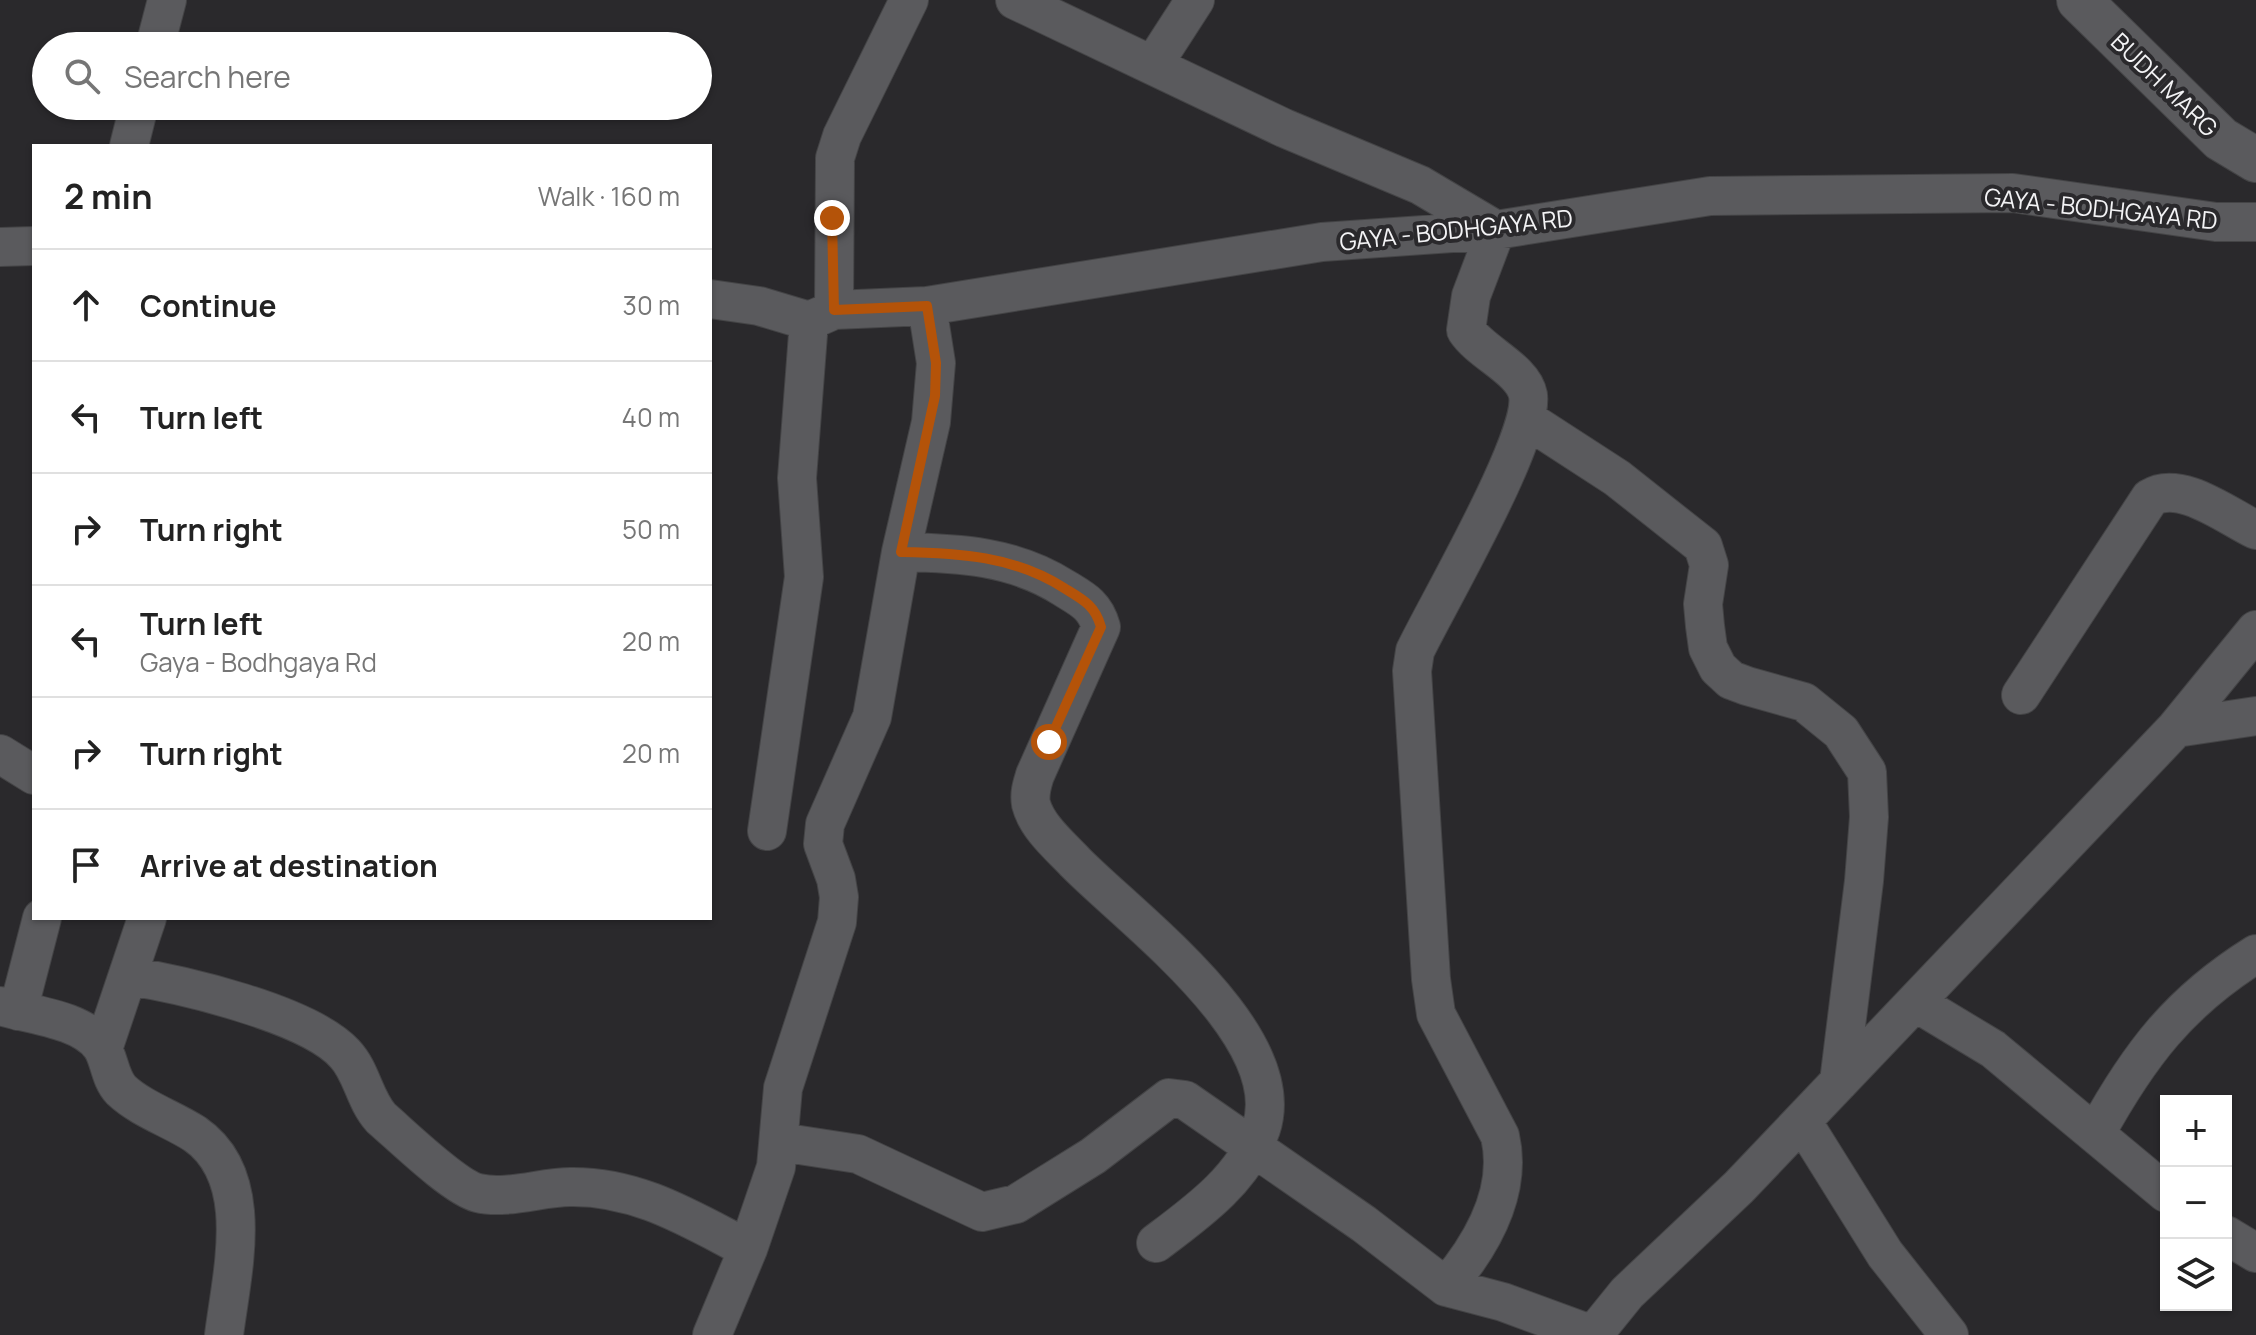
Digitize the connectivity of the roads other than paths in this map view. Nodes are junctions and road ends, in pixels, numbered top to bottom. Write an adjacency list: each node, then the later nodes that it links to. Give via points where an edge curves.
1 (167, 0): 6 (street)
2 (909, 0): 17 (street, via 835,158)
3 (1015, 0): 7 (street)
4 (1195, 0): 7 (street)
5 (2079, 0): 10 (street, BUDH MARG, via 2221,139)
6 (159, 32)
7 (1153, 65): 12 (street, via 1330,149 1420,185)
8 (136, 120): 9 (street)
9 (130, 144)
10 (2256, 160)
11 (2256, 222): 12 (street, GAYA - BODHGAYA RD, via 2216,222 2013,193 1710,196)
12 (1496, 230): 16 (street, GAYA - BODHGAYA RD, via 1322,242); 18 (street, via 1471,296 1466,330 1519,379 1528,394)
13 (32, 246): 14 (street)
14 (0, 247)
15 (712, 299): 17 (street, GAYA - BODHGAYA RD)
16 (927, 306): 17 (street, GAYA - BODHGAYA RD); 20 (street, via 935,396)
17 (821, 315): 27 (street, via 797,478 804,577)
18 (1526, 419): 35 (street, via 1617,478 1703,546 1709,565 1705,626 1718,668 1731,680 1814,709 1841,732 1867,772 1865,869); 45 (street, via 1489,507 1415,651 1412,671 1436,1014 1504,1153 1496,1206 1473,1253)
19 (2256, 530): 22 (street, via 2178,492 2163,490 2150,498)
20 (901, 552): 38 (street, via 872,717 825,824 823,844 839,897 837,922 783,1088); 39 (street, via 954,553 1029,568 1086,600 1097,612 1101,627 1035,775 1032,807 1053,839 1230,1019 1252,1055 1266,1094)
21 (2256, 630): 24 (street)
22 (2021, 695)
23 (2256, 716): 24 (street)
24 (2176, 728): 32 (street)
25 (0, 754): 26 (street)
26 (32, 774)
27 (767, 831)
28 (41, 920): 33 (street)
29 (146, 920): 31 (street)
30 (2256, 954): 37 (street, via 2190,1001 2156,1038)
31 (128, 976): 34 (street); 43 (street, via 229,998 329,1042 345,1053 381,1118 461,1185 479,1193 612,1188 658,1202)
32 (1915, 1002): 35 (street); 37 (street, via 1993,1049)
33 (9, 1009): 34 (street, via 89,1034)
34 (103, 1049): 46 (street, via 122,1091 194,1134 224,1166 233,1189 234,1215)
35 (1839, 1082): 36 (street)
36 (1802, 1121): 48 (street, via 1636,1284); 49 (street, via 1885,1254)
37 (2096, 1133): 40 (street)
38 (780, 1142): 39 (street, via 858,1154 982,1212 1016,1204 1093,1156 1169,1098 1200,1109); 43 (street)
39 (1252, 1149): 42 (street, via 1207,1205); 45 (street)
40 (2160, 1188)
41 (2232, 1239): 44 (street)
42 (1156, 1243)
43 (748, 1249): 47 (street)
44 (2256, 1253)
45 (1446, 1287): 48 (street)
46 (224, 1335)
47 (712, 1335)
48 (1593, 1335)
49 (1949, 1335)

